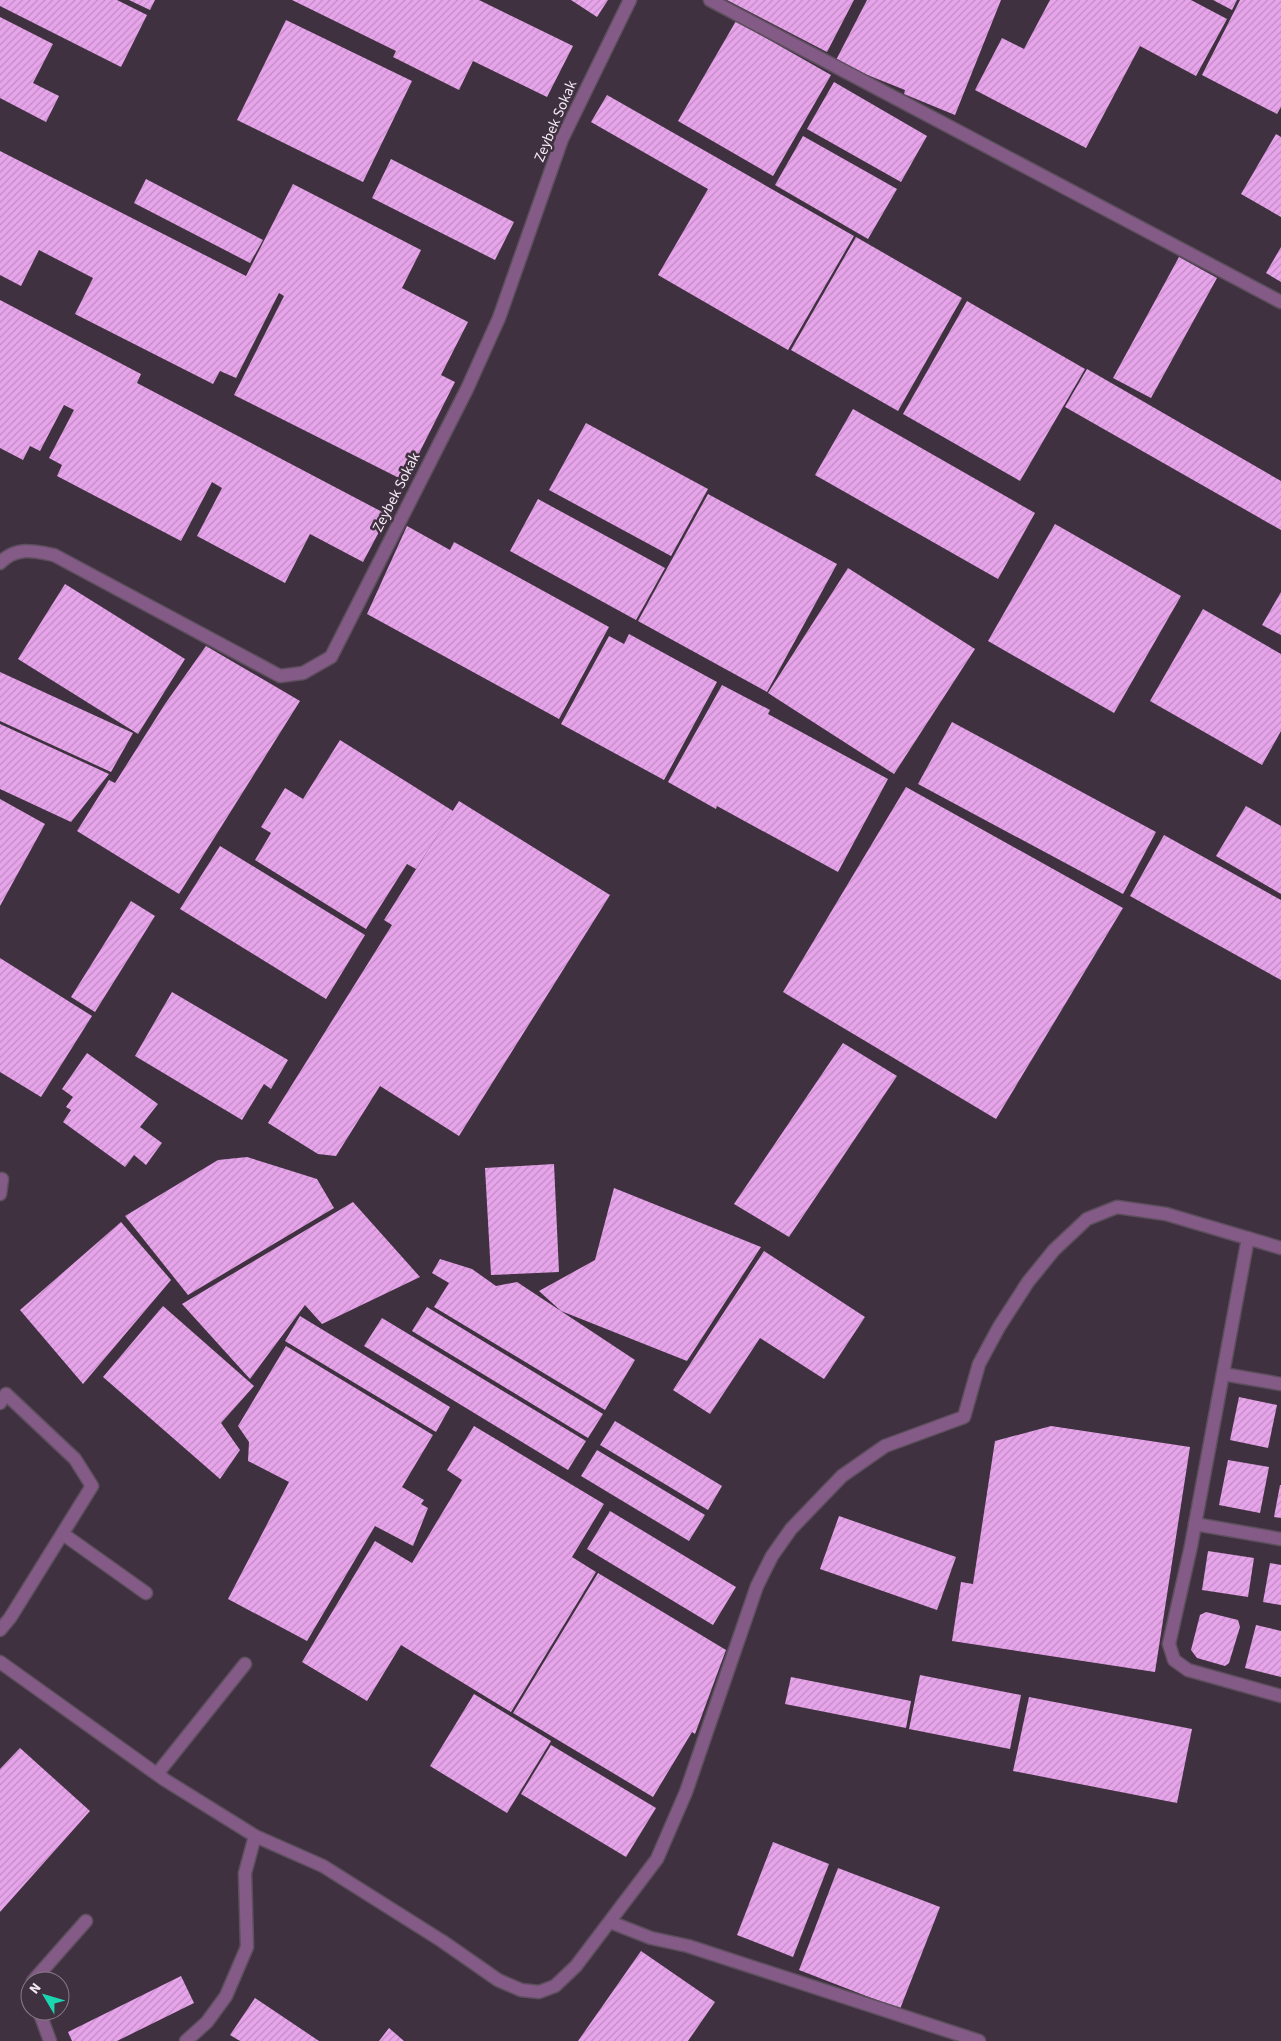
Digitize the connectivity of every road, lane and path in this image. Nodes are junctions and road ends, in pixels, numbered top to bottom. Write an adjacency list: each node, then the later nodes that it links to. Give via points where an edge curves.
1 (630, 0): 4 (street, Zeybek Sokak, via 562,139 499,318 467,389 331,656 304,674 280,676 54,555 26,549)
2 (710, 0): 3 (street)
3 (1281, 302)
4 (0, 563)
5 (2, 1179): 6 (street)
6 (0, 1194)
7 (1248, 1238): 8 (street); 9 (street); 23 (street, via 1166,1214 1117,1207 1087,1219 1049,1256 999,1326 979,1364 964,1416 885,1446 842,1476 791,1529 757,1586 686,1792 657,1859)
8 (1281, 1248)
9 (1223, 1374): 10 (street); 12 (street)
10 (1281, 1384)
11 (2, 1395): 13 (street, via 75,1459 92,1486)
12 (1195, 1524): 14 (street); 19 (street, via 1168,1644 1174,1660 1188,1670)
13 (63, 1534): 15 (street); 16 (street)
14 (1281, 1539)
15 (146, 1593)
16 (0, 1630)
17 (0, 1662): 20 (street)
18 (245, 1664): 20 (street)
19 (1281, 1696)
20 (157, 1774): 21 (street)
21 (255, 1836): 23 (street, via 323,1866 498,1980 521,1990 539,1992 554,1986 576,1966); 27 (street, via 244,1873 247,1947 226,1996 207,2022)
22 (86, 1921): 24 (street)
23 (610, 1922): 28 (street, via 651,1938 688,1946)
24 (42, 1971)
25 (43, 2021): 26 (street)
26 (50, 2041)
27 (186, 2041)
28 (978, 2041)

